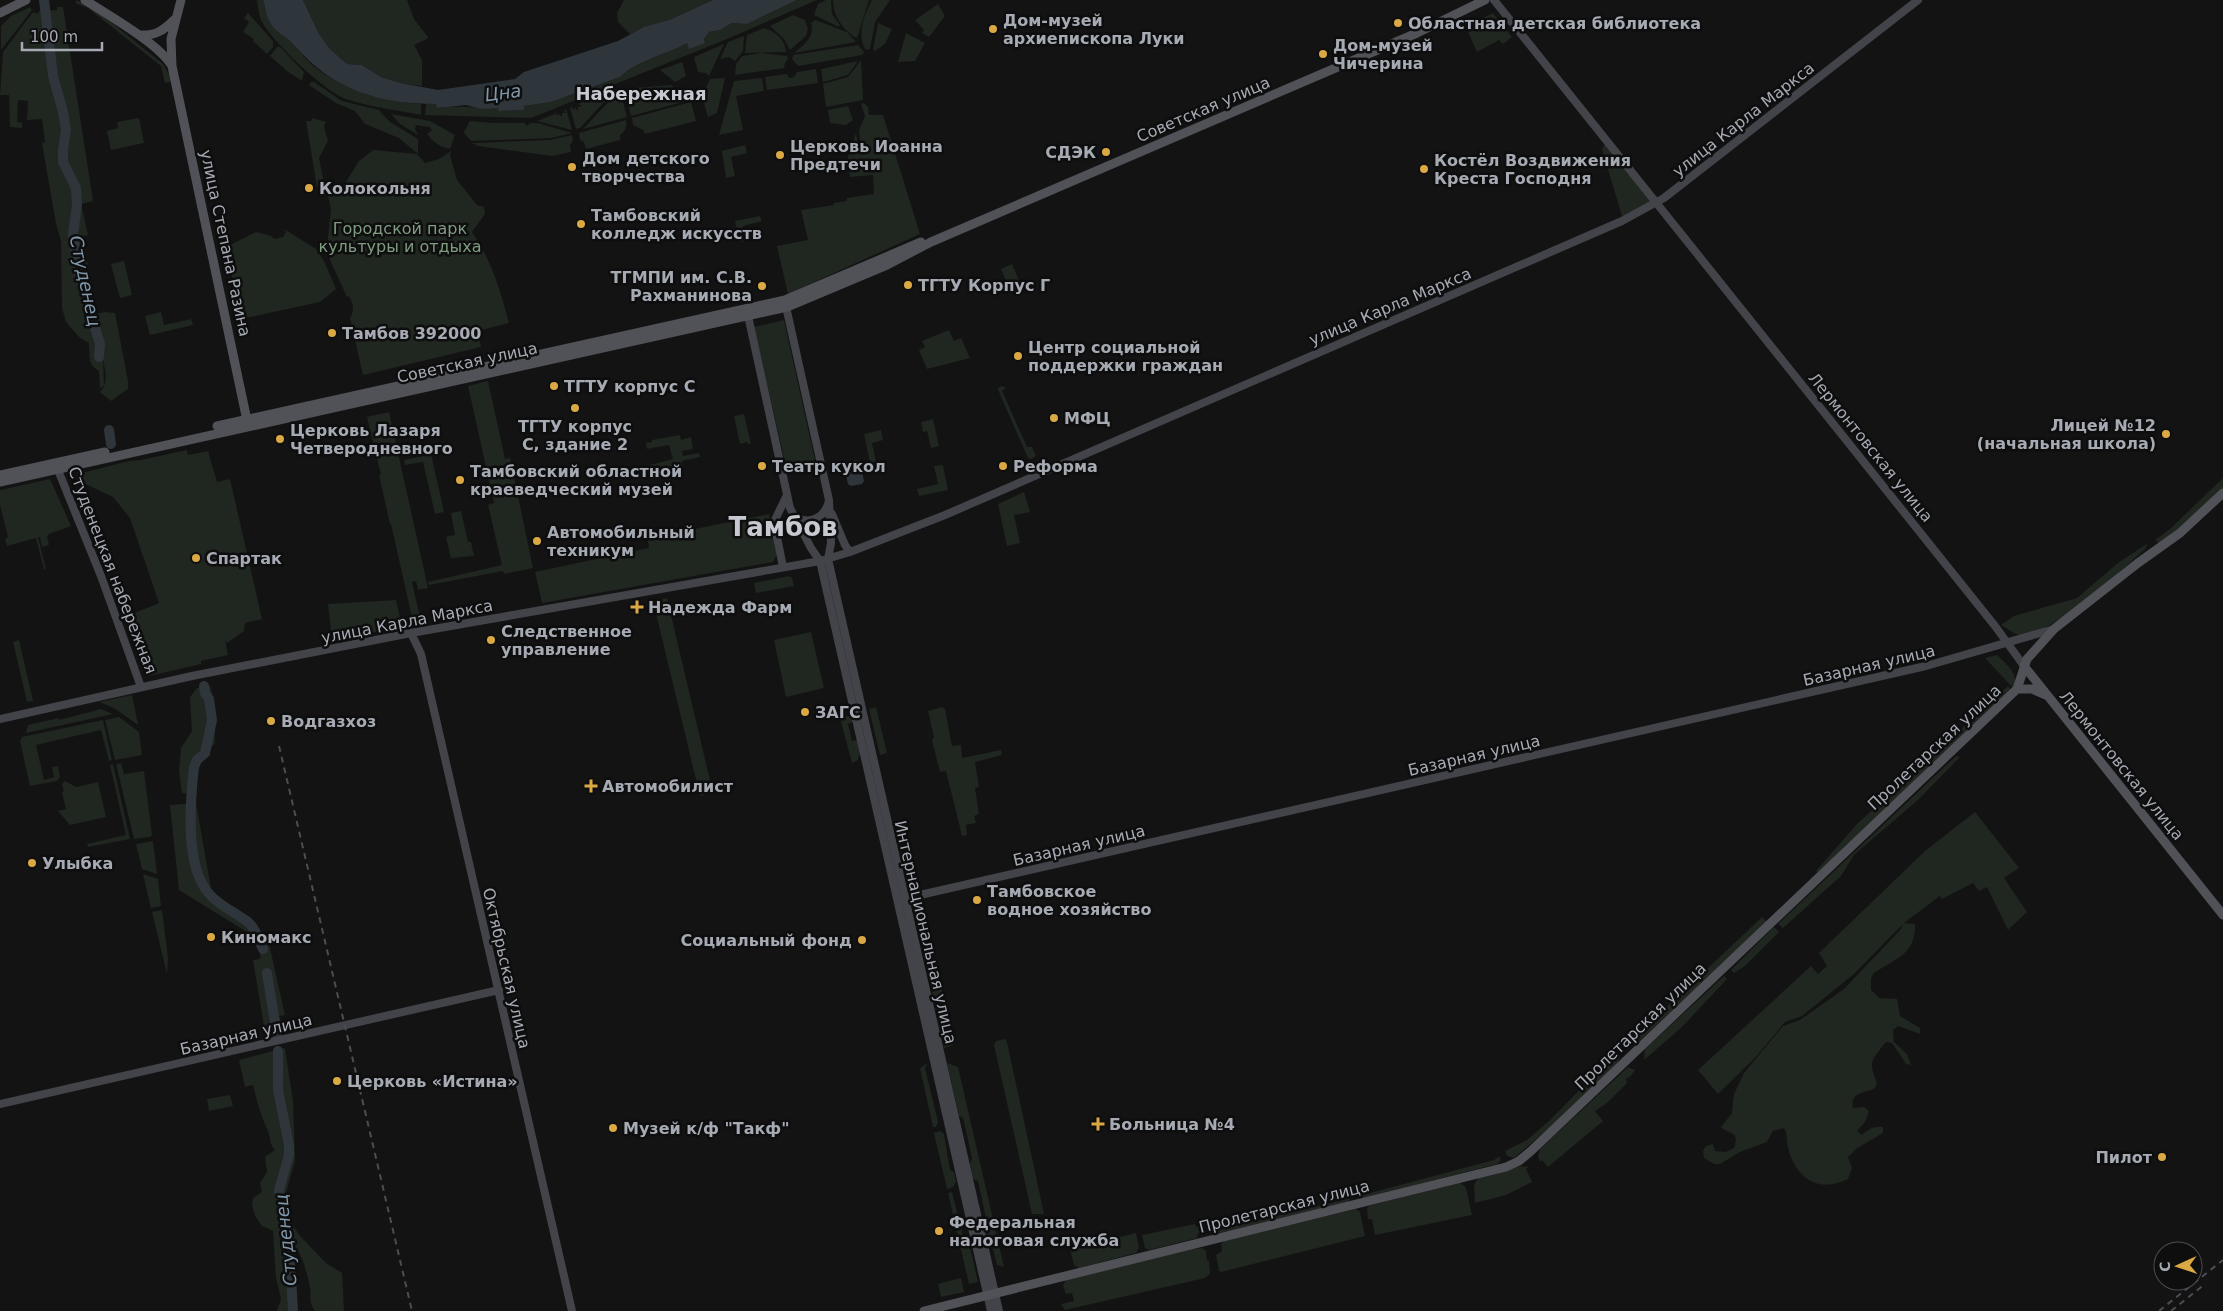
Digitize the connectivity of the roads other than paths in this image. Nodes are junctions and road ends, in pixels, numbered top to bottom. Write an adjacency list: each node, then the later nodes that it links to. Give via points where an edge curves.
1 (26, 0): 7 (main road)
2 (85, 0): 11 (main road)
3 (181, 0): 10 (main road, улица Степана Разина)
4 (1485, 0): 14 (main road, Советская улица, via 1417,34 931,242 920,242)
5 (1494, 0): 13 (main road, Лермонтовская улица)
6 (1918, 0): 13 (main road, улица Карла Маркса)
7 (15, 5): 8 (main road); 9 (main road)
8 (0, 7)
9 (0, 13)
10 (174, 20): 11 (main road, via 156,34); 12 (main road, улица Степана Разина)
11 (138, 35): 12 (main road)
12 (172, 66): 16 (main road, улица Степана Разина)
13 (1657, 203): 25 (main road, улица Карла Маркса, via 1074,460); 30 (main road, Лермонтовская улица)
14 (786, 303): 15 (main road, Советская улица); 22 (main road, Интернациональная улица)
15 (747, 313): 16 (main road, Советская улица); 21 (main road, Интернациональная улица)
16 (248, 422): 17 (main road, Советская улица)
17 (57, 466): 18 (main road, Советская улица); 19 (main road, Советская улица); 32 (main road, Студенецкая набережная)
18 (0, 475)
19 (0, 482)
20 (2223, 493): 28 (main road, Пролетарская улица, via 2180,533)
21 (787, 495): 24 (main road, Интернациональная улица); 27 (main road, via 774,522)
22 (829, 500): 23 (main road, Интернациональная улица); 24 (main road, via 826,510 815,519 801,520)
23 (830, 512): 25 (main road); 26 (main road, Интернациональная улица, via 831,543)
24 (792, 515): 26 (main road, Интернациональная улица)
25 (850, 552): 26 (main road, улица Карла Маркса)
26 (824, 560): 27 (main road, улица Карла Маркса); 36 (main road, Интернациональная улица)
27 (784, 567): 29 (main road, улица Карла Маркса)
28 (2054, 629): 30 (main road, Базарная улица); 31 (main road, Пролетарская улица, via 2032,652)
29 (410, 633): 32 (main road, улица Карла Маркса); 38 (main road, Октябрьская улица, via 422,654)
30 (2008, 643): 31 (main road, Лермонтовская улица); 36 (main road, Базарная улица, via 1916,668)
31 (2024, 666): 33 (main road, Пролетарская улица); 34 (main road, Лермонтовская улица)
32 (141, 687): 35 (main road, улица Карла Маркса)
33 (2017, 689): 34 (main road, via 2036,690); 40 (main road, Пролетарская улица, via 1519,1161 1506,1167)
34 (2049, 698): 37 (main road, Лермонтовская улица)
35 (0, 719)
36 (902, 899): 40 (main road, Интернациональная улица)
37 (2223, 915)
38 (498, 990): 39 (main road, Базарная улица); 41 (main road, Октябрьская улица)
39 (0, 1104)
40 (991, 1294): 42 (main road, Пролетарская улица); 43 (main road, Интернациональная улица); 44 (main road, Интернациональная улица)
41 (572, 1311)
42 (924, 1311)
43 (991, 1311)
44 (999, 1311)

